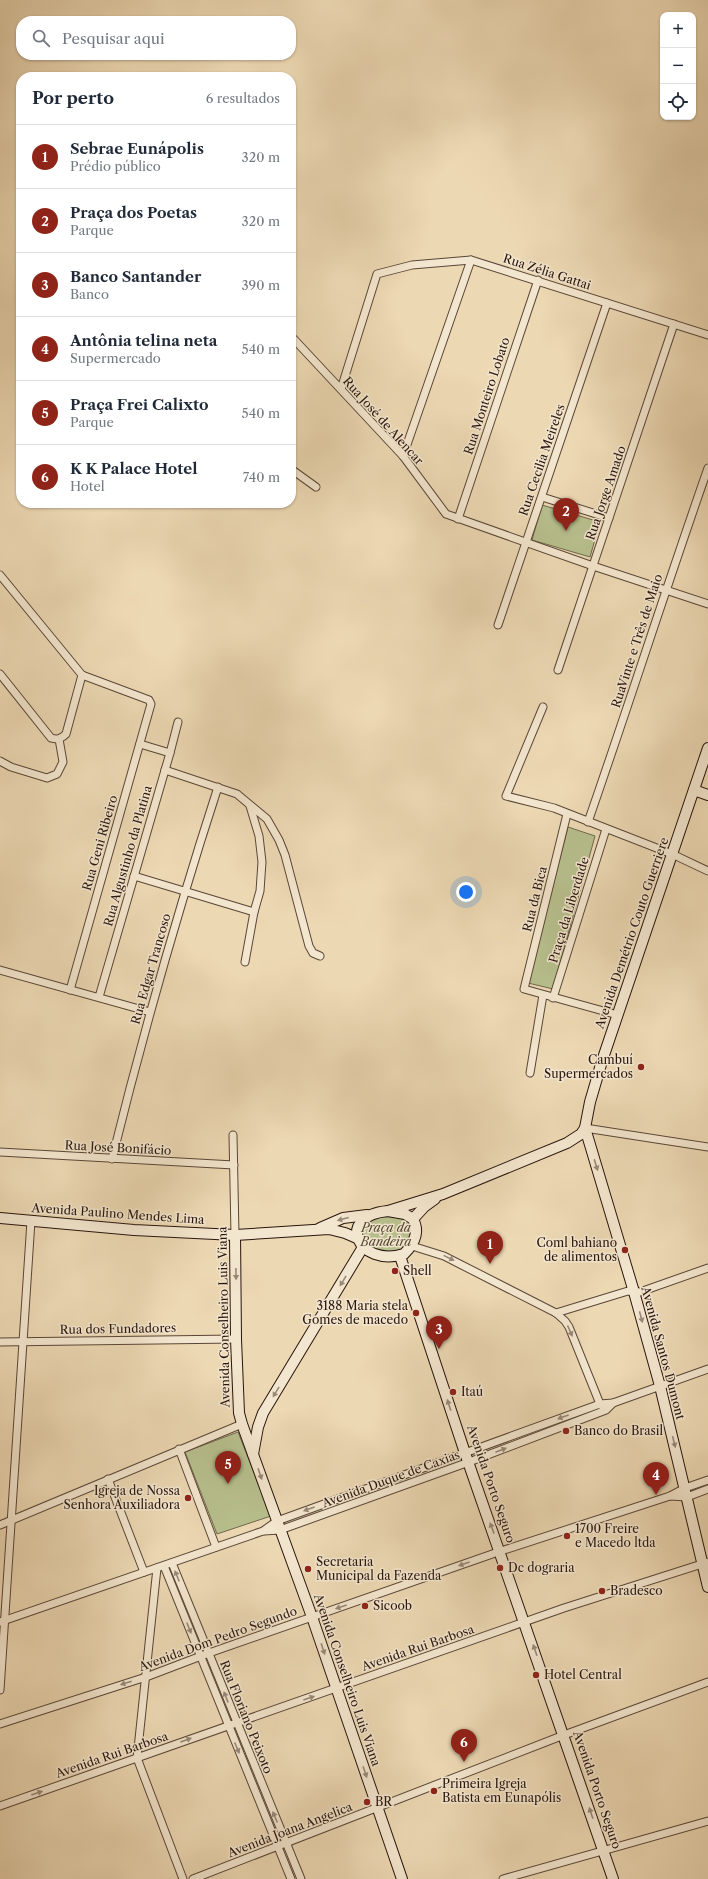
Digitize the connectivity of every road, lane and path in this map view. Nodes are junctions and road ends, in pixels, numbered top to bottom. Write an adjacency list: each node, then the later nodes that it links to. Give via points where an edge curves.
1 (471, 260): 2 (street, Rua Zélia Gattai); 7 (street, Rua Zélia Gattai, via 412,265 377,274); 8 (street)
2 (538, 280): 3 (street, Rua Zélia Gattai); 14 (street, Rua Monteiro Lobato)
3 (607, 302): 4 (street, Rua Zélia Gattai); 12 (street, Rua Cecilia Meireles)
4 (674, 324): 5 (street, Rua Zélia Gattai); 13 (street, Rua Jorge Amado)
5 (708, 335)
6 (296, 341): 7 (street, Rua José de Alencar)
7 (341, 389): 8 (street, Rua José de Alencar)
8 (403, 456): 14 (street, Rua José de Alencar, via 446,514)
9 (708, 468): 18 (street, RuaVinte e Três de Maio)
10 (296, 473): 11 (street)
11 (316, 487)
12 (542, 497): 13 (street); 15 (street, Rua Cecilia Meireles)
13 (609, 518): 16 (street, Rua Jorge Amado)
14 (458, 519): 15 (street, Rua José de Alencar)
15 (526, 542): 16 (street, Rua José de Alencar); 20 (street, Rua Cecilia Meireles)
16 (593, 566): 18 (street, Rua José de Alencar); 21 (street, Rua Jorge Amado)
17 (0, 575): 23 (street)
18 (665, 590): 19 (street, Rua José de Alencar); 37 (street, RuaVinte e Três de Maio)
19 (708, 604)
20 (498, 625)
21 (558, 670)
22 (0, 674): 26 (street, via 51,738)
23 (82, 675): 26 (street, via 66,734); 27 (street, Rua Geni Ribeiro, via 150,702 151,707)
24 (543, 707): 36 (street, via 506,796 554,808)
25 (178, 722): 29 (street, Rua Algustinho da Platina)
26 (59, 739): 30 (street, via 63,762 56,774 47,778)
27 (140, 744): 29 (street); 47 (street, Rua Geni Ribeiro)
28 (708, 748): 33 (main road, Avenida Demétrio Couto Guerriere)
29 (170, 753): 31 (street, Rua Algustinho da Platina)
30 (0, 761)
31 (165, 770): 32 (street); 41 (street, Rua Algustinho da Platina)
32 (218, 787): 35 (street, via 237,794); 42 (street, Rua Edgar Trancoso)
33 (694, 790): 34 (main road); 39 (main road, Avenida Demétrio Couto Guerriere)
34 (708, 795)
35 (250, 806): 43 (street, via 259,836 262,862 260,891); 44 (street, via 267,820 279,840 309,946 313,953)
36 (567, 814): 37 (street); 48 (street, Rua da Bica, via 524,989)
37 (588, 822): 38 (street)
38 (606, 829): 39 (street); 50 (street, Praça da Liberdade)
39 (672, 854): 40 (street); 52 (main road, Avenida Demétrio Couto Guerriere)
40 (708, 871)
41 (134, 876): 42 (street); 49 (street, Rua Algustinho da Platina)
42 (184, 891): 43 (street); 51 (street, Rua Edgar Trancoso)
43 (254, 912): 45 (street)
44 (320, 956)
45 (245, 962)
46 (0, 970): 47 (street)
47 (70, 990): 49 (street)
48 (543, 995): 50 (street); 53 (street)
49 (100, 997): 51 (street)
50 (553, 998): 52 (street)
51 (150, 1012): 58 (street, Rua Edgar Trancoso)
52 (618, 1015): 54 (main road, Avenida Demétrio Couto Guerriere, via 590,1102)
53 (530, 1073)
54 (585, 1128): 56 (street); 60 (main road, via 581,1134 567,1143); 72 (main road, Avenida Santos Dumont, one-way to 72)
55 (233, 1135): 59 (street, Avenida Conselheiro Luis Viana)
56 (708, 1147)
57 (0, 1152): 58 (street, Rua José Bonifácio)
58 (112, 1159): 59 (street, Rua José Bonifácio)
59 (234, 1165): 67 (street, Avenida Conselheiro Luis Viana)
60 (443, 1194): 61 (main road); 64 (main road, via 424,1207)
61 (388, 1211): 62 (main road); 64 (main road, via 405,1214)
62 (370, 1214): 66 (main road, one-way to 66, via 338,1220); 68 (main road, via 357,1227)
63 (0, 1218): 65 (main road, Avenida Paulino Mendes Lima)
64 (413, 1219): 69 (main road, via 417,1233)
65 (31, 1221): 67 (main road, Avenida Paulino Mendes Lima); 75 (street)
66 (318, 1229): 67 (main road, Avenida Paulino Mendes Lima); 68 (main road, via 338,1231)
67 (235, 1236): 74 (main road, Avenida Conselheiro Luis Viana, one-way to 74)
68 (361, 1243): 70 (main road, via 369,1252 380,1257); 82 (main road, one-way to 82)
69 (412, 1246): 70 (main road); 73 (street, one-way to 73, via 444,1256)
70 (400, 1256): 86 (main road, Avenida Porto Seguro, one-way to 70)
71 (708, 1268): 72 (street)
72 (634, 1292): 73 (street, via 628,1291); 78 (main road, Avenida Santos Dumont, one-way to 78)
73 (556, 1313): 80 (street, one-way to 80, via 569,1327)
74 (236, 1339): 75 (street, Rua dos Fundadores); 83 (main road, Avenida Conselheiro Luis Viana, via 239,1413)
75 (24, 1341): 76 (street, Rua dos Fundadores); 91 (street)
76 (0, 1342)
77 (708, 1369): 78 (street, Avenida Duque de Caxias)
78 (660, 1386): 79 (street, Avenida Duque de Caxias); 90 (main road, Avenida Santos Dumont, one-way to 90)
79 (613, 1403): 80 (street, Avenida Duque de Caxias); 81 (street, Avenida Duque de Caxias)
80 (600, 1404): 81 (street); 86 (street, Avenida Duque de Caxias, one-way to 86)
81 (606, 1410): 86 (street, Avenida Duque de Caxias, one-way to 81)
82 (263, 1413): 83 (main road, via 253,1421); 85 (main road)
83 (242, 1424): 84 (street); 85 (main road, Avenida Conselheiro Luis Viana)
84 (179, 1450): 87 (street); 94 (street)
85 (253, 1454): 93 (main road, Avenida Conselheiro Luis Viana, one-way to 93)
86 (467, 1458): 93 (street, Avenida Duque de Caxias); 95 (main road, Avenida Porto Seguro, one-way to 86)
87 (108, 1479): 91 (street); 99 (street)
88 (708, 1480): 90 (street)
89 (708, 1489): 90 (street)
90 (686, 1493): 95 (street, Avenida Dom Pedro Segundo); 97 (main road, Avenida Santos Dumont)
91 (12, 1520): 92 (street); 102 (street)
92 (0, 1525)
93 (279, 1526): 94 (street, Avenida Duque de Caxias); 101 (main road, Avenida Conselheiro Luis Viana)
94 (216, 1547): 96 (street, Avenida Duque de Caxias)
95 (500, 1551): 101 (street, Avenida Dom Pedro Segundo, one-way to 101); 103 (main road, Avenida Porto Seguro)
96 (172, 1563): 98 (street, Avenida Duque de Caxias); 104 (street, Rua Floriano Peixoto, one-way to 96)
97 (705, 1563): 100 (main road, Avenida Santos Dumont); 103 (street, Avenida Rui Barbosa)
98 (160, 1567): 99 (street, Avenida Duque de Caxias); 105 (street, Rua Floriano Peixoto, one-way to 105); 106 (street)
99 (144, 1572): 102 (street, Avenida Duque de Caxias)
100 (708, 1586)
101 (312, 1617): 104 (street, Avenida Dom Pedro Segundo); 108 (main road, Avenida Conselheiro Luis Viana, one-way to 108)
102 (2, 1622): 109 (street)
103 (525, 1622): 108 (street, Avenida Rui Barbosa); 113 (main road, Avenida Porto Seguro, one-way to 103)
104 (209, 1653): 105 (street, Avenida Dom Pedro Segundo); 110 (street, Rua Floriano Peixoto, one-way to 104)
105 (200, 1656): 106 (street, Avenida Dom Pedro Segundo); 112 (street, Rua Floriano Peixoto)
106 (146, 1676): 111 (street, Avenida Dom Pedro Segundo, one-way to 111); 114 (street)
107 (708, 1682): 113 (street, Avenida Joana Angelica)
108 (336, 1688): 110 (street, Avenida Rui Barbosa, one-way to 108); 116 (main road, Avenida Conselheiro Luis Viana, one-way to 116)
109 (0, 1690)
110 (236, 1722): 112 (street, Avenida Rui Barbosa); 118 (street, Rua Floriano Peixoto, one-way to 110)
111 (0, 1724)
112 (228, 1725): 114 (street, Avenida Rui Barbosa, one-way to 112); 119 (street, Rua Floriano Peixoto, one-way to 119)
113 (564, 1735): 116 (street, Avenida Joana Angelica); 120 (main road, Avenida Porto Seguro, one-way to 113)
114 (137, 1758): 115 (street, Avenida Rui Barbosa, one-way to 114); 121 (street)
115 (0, 1806)
116 (377, 1807): 118 (street, Avenida Joana Angelica); 125 (main road, Avenida Conselheiro Luis Viana)
117 (708, 1821): 120 (street)
118 (286, 1843): 119 (street, Avenida Joana Angelica); 124 (street, Rua Floriano Peixoto)
119 (278, 1846): 122 (street, Avenida Joana Angelica); 123 (street, Rua Floriano Peixoto)
120 (603, 1850): 126 (street); 127 (main road, Avenida Porto Seguro)
121 (183, 1879)
122 (193, 1879)
123 (292, 1879)
124 (301, 1879)
125 (402, 1879)
126 (503, 1879)
127 (613, 1879)

